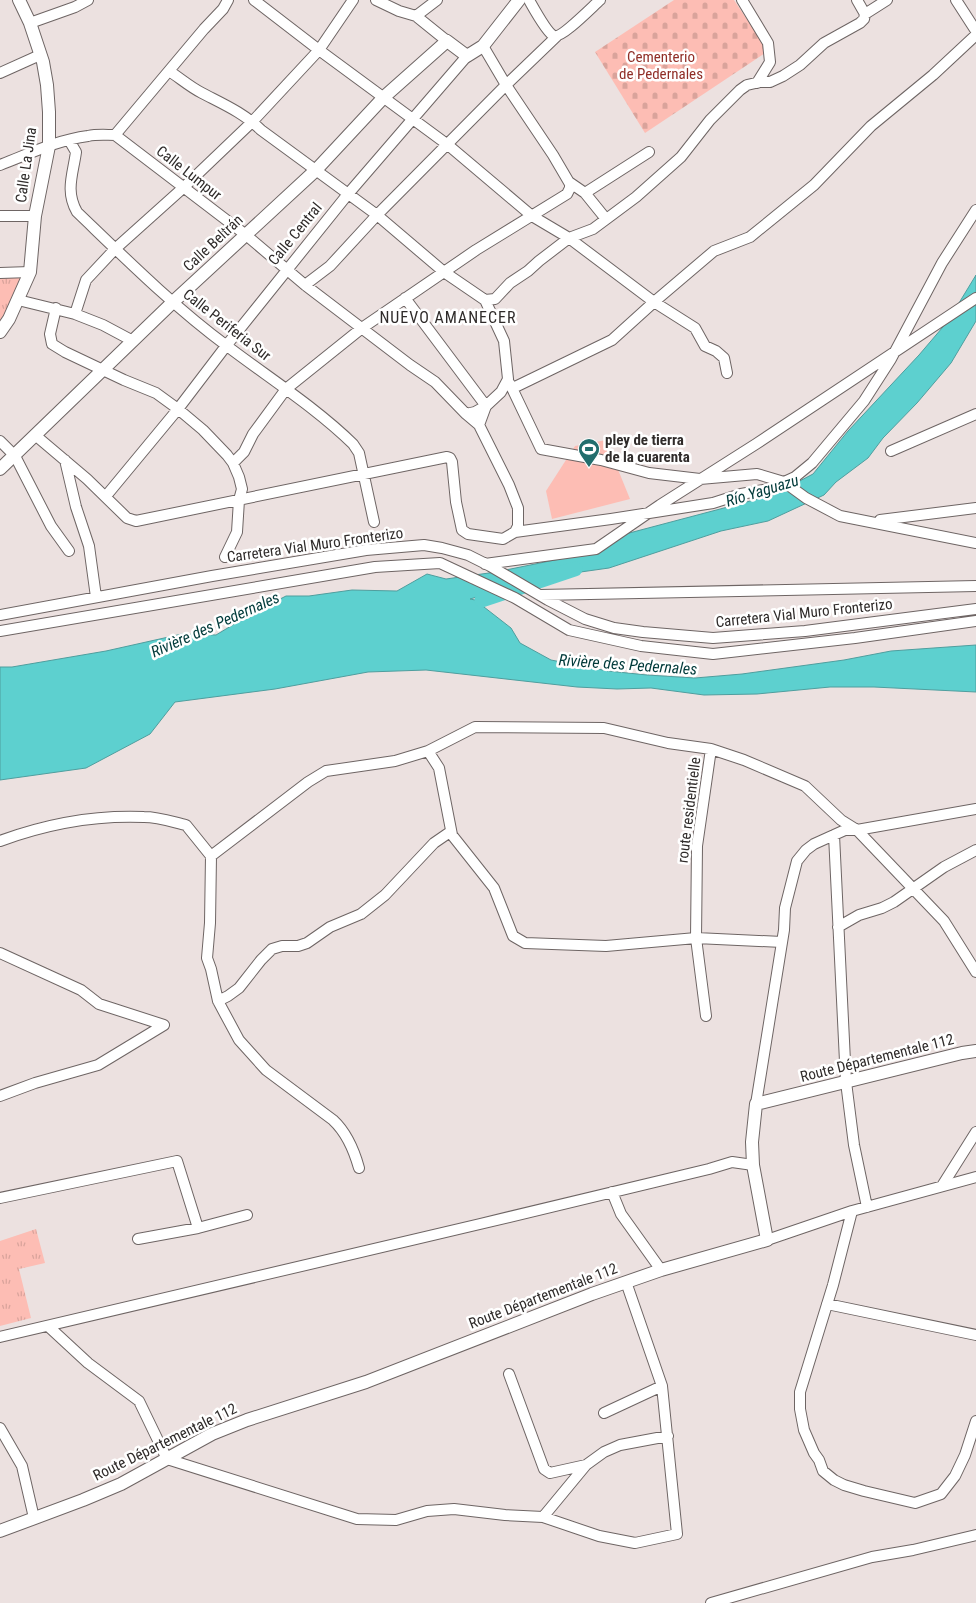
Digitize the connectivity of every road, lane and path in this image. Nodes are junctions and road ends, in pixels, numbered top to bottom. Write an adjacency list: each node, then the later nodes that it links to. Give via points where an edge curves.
1 (19, 0): 17 (main road, Calle La Jina)
2 (88, 0): 17 (street)
3 (228, 0): 26 (street)
4 (254, 0): 23 (street)
5 (353, 0): 23 (street)
6 (376, 0): 16 (street)
7 (437, 0): 16 (street)
8 (519, 0): 22 (main road, Calle Central)
9 (529, 0): 20 (street, via 548,31)
10 (600, 0): 20 (street)
11 (742, 0): 28 (street, via 768,43 770,62)
12 (857, 0): 15 (street)
13 (887, 0): 15 (street)
14 (956, 0): 18 (street)
15 (865, 14): 28 (street, via 860,23 824,43 795,68 770,82)
16 (416, 16): 21 (street)
17 (30, 23): 24 (main road, Calle La Jina)
18 (976, 31)
19 (976, 35): 63 (street, via 871,126 814,185 750,237 714,251)
20 (557, 36): 29 (street)
21 (447, 41): 25 (main road); 30 (main road, Calle Beltrán)
22 (483, 46): 25 (main road, Calle Central); 29 (street)
23 (319, 50): 30 (street); 32 (street)
24 (40, 55): 27 (street); 36 (main road, Calle La Jina, via 47,85)
25 (467, 56): 31 (street, Calle Central)
26 (169, 71): 32 (street); 33 (street)
27 (0, 73)
28 (757, 83): 49 (street, via 740,90 710,120 681,157)
29 (506, 86): 35 (street); 40 (street)
30 (384, 97): 31 (street); 39 (main road, Calle Beltrán)
31 (412, 120): 35 (street); 43 (street, Calle Central)
32 (252, 122): 39 (street); 41 (street)
33 (115, 135): 34 (street); 41 (street, Calle Lumpur)
34 (69, 140): 36 (street); 52 (street, Calle Periferia Sur, via 76,152 69,190 72,203)
35 (448, 145): 47 (street); 48 (street)
36 (49, 146): 38 (street); 46 (main road, Calle La Jina)
37 (649, 152): 42 (street)
38 (0, 165)
39 (316, 170): 43 (street); 50 (main road, Calle Beltrán)
40 (569, 182): 42 (street); 48 (street, via 567,194)
41 (183, 188): 50 (street, Calle Lumpur); 52 (street)
42 (585, 193): 49 (street)
43 (348, 194): 47 (street); 53 (street, Calle Central)
44 (976, 210): 88 (street, via 864,401 812,463)
45 (0, 216): 46 (street)
46 (35, 216): 54 (main road, Calle La Jina)
47 (377, 216): 55 (street); 57 (street, via 330,266)
48 (532, 216): 51 (street); 55 (street)
49 (606, 219): 51 (street)
50 (246, 235): 53 (street, Calle Lumpur); 62 (main road, Calle Beltrán)
51 (570, 238): 61 (street, via 510,283 495,299); 63 (street)
52 (115, 249): 62 (street, Calle Periferia Sur); 65 (street, via 86,280)
53 (287, 270): 57 (street, Calle Lumpur); 69 (street, Calle Central)
54 (30, 272): 56 (street); 60 (main road, Calle La Jina)
55 (444, 272): 58 (street); 61 (street)
56 (0, 273)
57 (306, 285): 66 (street, Calle Lumpur)
58 (405, 298): 66 (street); 74 (street)
59 (976, 298): 87 (street)
60 (18, 300): 64 (street); 67 (main road, Calle La Jina)
61 (486, 300): 72 (street, via 504,341)
62 (173, 302): 68 (main road, Calle Beltrán); 69 (street, Calle Periferia Sur)
63 (654, 302): 71 (street, via 695,328 705,346 724,358); 72 (street, via 612,340)
64 (56, 308): 65 (street); 70 (street, via 50,334 52,344)
65 (74, 314): 68 (street)
66 (362, 328): 73 (street); 76 (street, Calle Lumpur, via 435,382)
67 (0, 331)
68 (133, 341): 70 (main road, Calle Beltrán)
69 (226, 346): 73 (street, Calle Periferia Sur); 75 (street, Calle Central)
70 (103, 370): 75 (street, via 156,393); 79 (main road, Calle Beltrán)
71 (727, 373)
72 (510, 383): 74 (street); 87 (street, via 541,449 649,473)
73 (286, 389): 84 (street); 86 (street, Calle Periferia Sur, via 353,444 359,453)
74 (486, 406): 76 (street); 78 (street)
75 (178, 409): 84 (street, via 203,430); 89 (street, Calle Central)
76 (466, 414): 78 (street, Calle Lumpur)
77 (976, 414): 81 (street)
78 (479, 425): 94 (street, via 518,508)
79 (35, 435): 82 (main road, Calle Beltrán); 83 (street)
80 (0, 440): 82 (street)
81 (891, 451)
82 (15, 456): 85 (main road, Calle Beltrán); 96 (street, via 51,526)
83 (66, 460): 89 (street); 101 (street, via 89,546)
84 (233, 464): 90 (street, via 242,489)
85 (0, 469)
86 (364, 475): 90 (street); 93 (street, Calle Periferia Sur); 94 (street, via 447,457 452,462 462,530 468,534 503,539)
87 (700, 479): 88 (street, via 757,474); 98 (street, via 596,549)
88 (784, 482): 92 (street, via 840,516); 94 (street, via 713,503)
89 (106, 496): 90 (street, via 127,518 136,520)
90 (240, 500): 97 (street, via 237,532)
91 (976, 508): 92 (street)
92 (868, 521): 95 (street)
93 (374, 522)
94 (515, 532)
95 (976, 543)
96 (70, 551)
97 (224, 557)
98 (484, 564): 100 (street, Carretera Vial Muro Fronterizo); 101 (street, Carretera Vial Muro Fronterizo, via 468,555 424,545 357,552)
99 (976, 586): 100 (street)
100 (539, 595): 102 (street, Carretera Vial Muro Fronterizo, via 584,619 614,628 713,638 805,631)
101 (96, 597): 103 (street, Carretera Vial Muro Fronterizo)
102 (976, 609)
103 (0, 615)
104 (976, 621): 105 (street, Carretera Vial Muro Fronterizo, via 713,654 641,646 569,630 516,598 440,563 375,567)
105 (0, 631)
106 (711, 749): 107 (street, via 604,728 475,727); 109 (street, via 805,786); 117 (street, route residentielle, via 697,846)
107 (428, 751): 110 (street, via 439,768); 114 (street, via 395,761 326,771)
108 (976, 809): 109 (street)
109 (857, 830): 111 (street, via 845,830); 115 (street)
110 (450, 832): 117 (street, via 494,888 509,928 519,941 606,946); 121 (street, via 434,843 385,895 362,914 330,927 307,943 272,949 239,988)
111 (834, 835): 116 (street); 118 (street, via 814,844 797,861 785,908)
112 (0, 841): 114 (street, via 85,819 146,817 186,825)
113 (976, 850): 115 (street, via 944,867)
114 (211, 856): 121 (street, via 207,958)
115 (914, 889): 116 (street, via 882,908); 120 (street, via 944,921)
116 (838, 927): 124 (street)
117 (696, 938): 118 (street); 122 (street, route residentielle)
118 (782, 942): 126 (street)
119 (0, 953): 125 (street, via 81,990 99,1004 164,1025 98,1066)
120 (976, 972)
121 (218, 1001): 129 (street, via 239,1040 266,1070 343,1129)
122 (706, 1016)
123 (976, 1051): 124 (main road, Route Départementale 112)
124 (846, 1082): 126 (main road, Route Départementale 112); 134 (street, via 854,1145)
125 (0, 1096)
126 (756, 1104): 128 (main road)
127 (976, 1132): 131 (street)
128 (753, 1165): 132 (street, via 732,1162); 139 (main road)
129 (360, 1168)
130 (976, 1177): 131 (street)
131 (942, 1186): 134 (street)
132 (612, 1192): 140 (street, via 621,1214); 143 (street)
133 (0, 1198): 137 (street, via 177,1161)
134 (867, 1207): 135 (street)
135 (852, 1211): 139 (street); 142 (street)
136 (248, 1215): 137 (street)
137 (198, 1228): 138 (street)
138 (138, 1239)
139 (767, 1240): 140 (main road, Route Départementale 112)
140 (661, 1270): 141 (main road, Route Départementale 112)
141 (626, 1282): 147 (street); 152 (main road, Route Départementale 112, via 366,1382 247,1420 212,1434)
142 (827, 1304): 144 (street); 149 (street, via 800,1392 800,1409 804,1430 814,1453 824,1471 834,1480 914,1503 941,1494 955,1476)
143 (48, 1326): 145 (street); 152 (street, via 88,1363 139,1401)
144 (976, 1335)
145 (0, 1337)
146 (509, 1374): 153 (street, via 544,1470 550,1473)
147 (662, 1386): 148 (street); 151 (street)
148 (604, 1413)
149 (976, 1421)
150 (0, 1428): 155 (street, via 22,1466)
151 (668, 1436): 153 (street, via 620,1445); 154 (street, via 676,1534 634,1543 599,1536)
152 (167, 1459): 154 (street, via 357,1519 396,1520 426,1511 454,1509); 155 (main road, Route Départementale 112, via 121,1484)
153 (586, 1465): 154 (street)
154 (543, 1517)
155 (34, 1518): 156 (main road, Route Départementale 112)
156 (0, 1531)
157 (976, 1535): 158 (street, via 872,1557)
158 (711, 1603)

